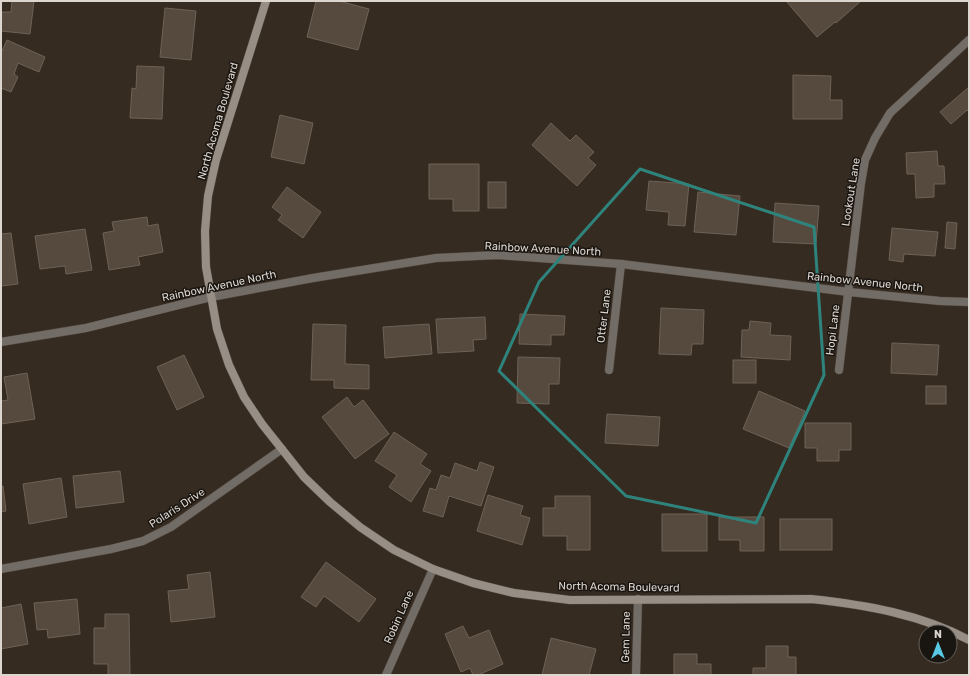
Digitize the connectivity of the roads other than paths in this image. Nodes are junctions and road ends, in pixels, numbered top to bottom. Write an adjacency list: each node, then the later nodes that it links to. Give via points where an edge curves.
1 (266, 1): 5 (main road, North Acoma Boulevard, via 220,146 208,196 205,231 206,267)
2 (969, 40): 4 (street, Lookout Lane, via 890,113 875,138 865,160 861,183)
3 (621, 264): 4 (street, Rainbow Avenue North); 5 (street, Rainbow Avenue North, via 498,255 436,258); 8 (street, Otter Lane)
4 (849, 292): 6 (street, Rainbow Avenue North); 9 (street, Hopi Lane)
5 (211, 297): 7 (street, Rainbow Avenue North, via 86,328); 10 (main road, North Acoma Boulevard, via 217,329 229,365 244,397)
6 (969, 302)
7 (1, 342)
8 (609, 370)
9 (839, 370)
10 (282, 449): 11 (street, Polaris Drive, via 171,527 143,541); 12 (main road, North Acoma Boulevard, via 304,477 360,526 394,550)
11 (1, 569)
12 (433, 569): 13 (main road, North Acoma Boulevard, via 472,583 514,593 570,600); 15 (street, Robin Lane)
13 (638, 599): 14 (main road, North Acoma Boulevard, via 811,599 848,603 882,609 927,622); 16 (street, Gem Lane)
14 (969, 640)
15 (386, 675)
16 (636, 675)

